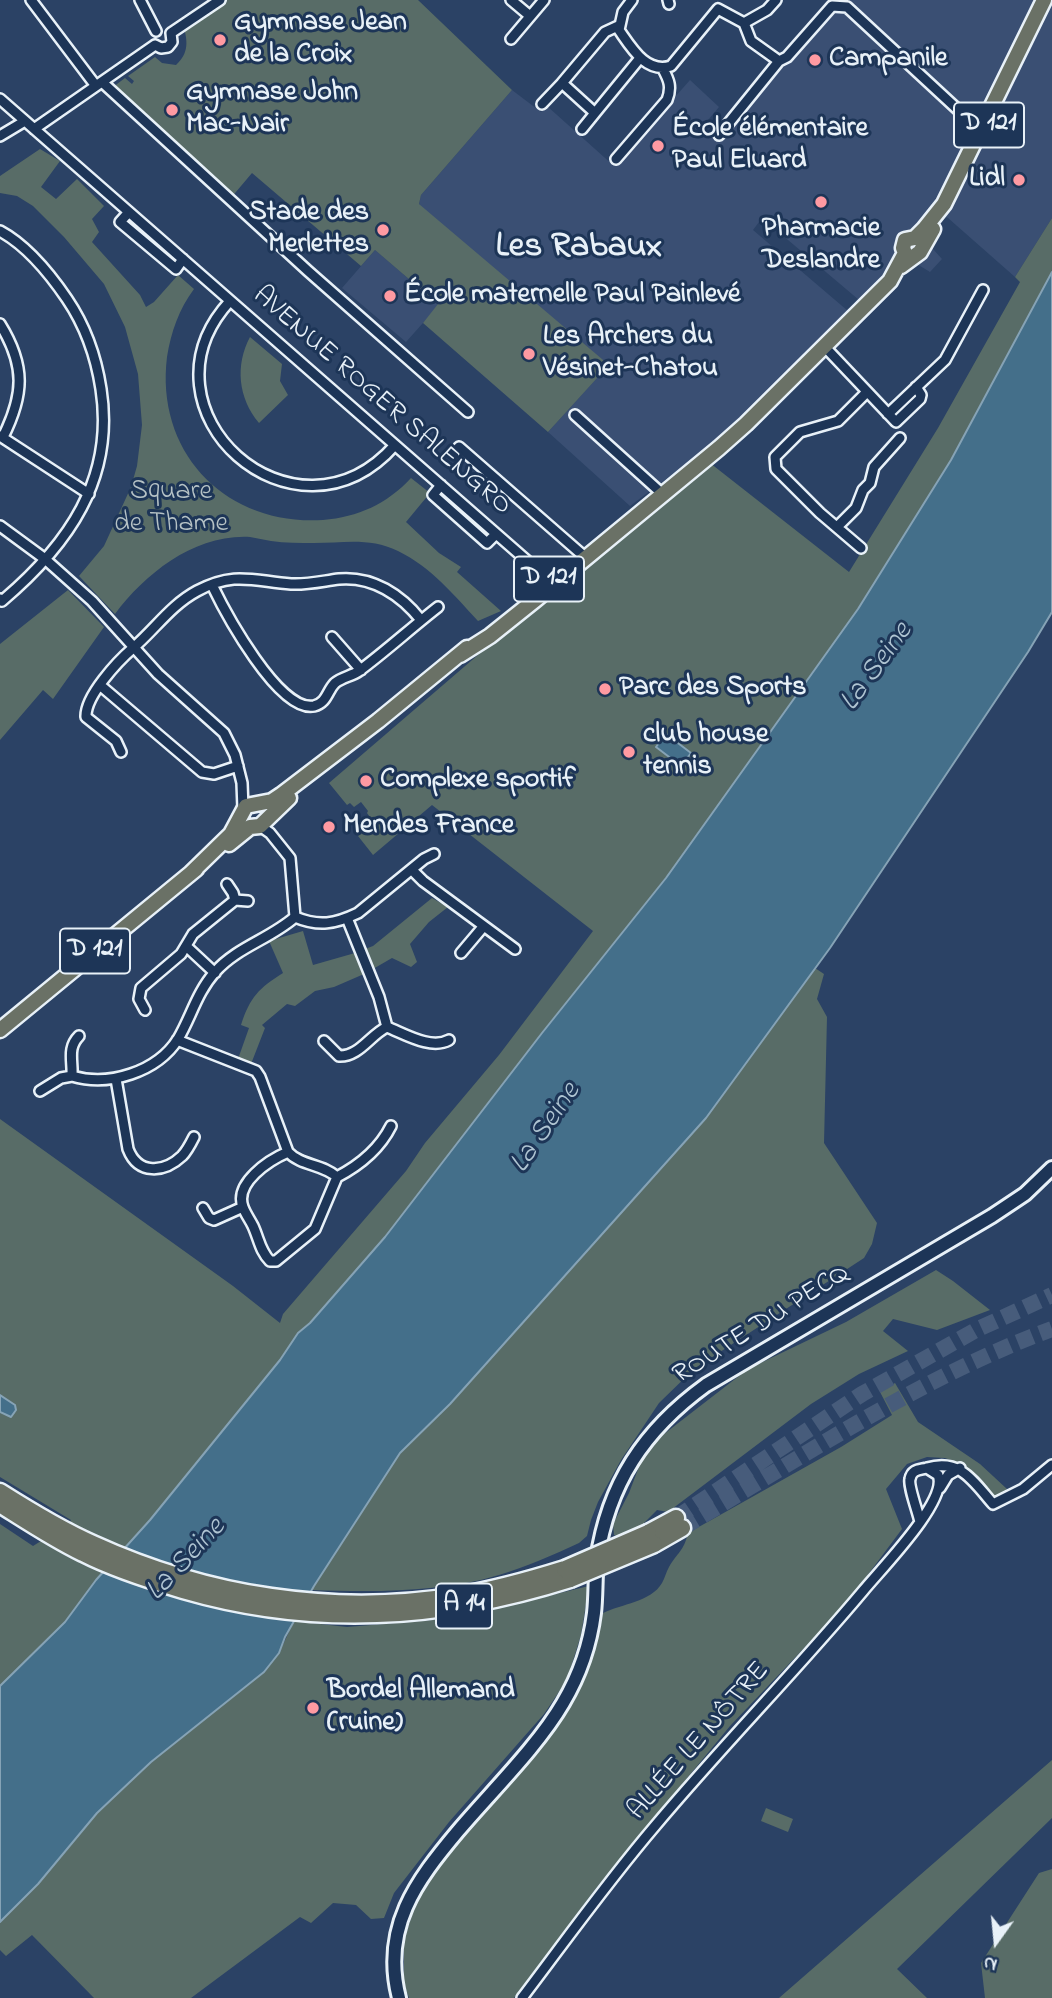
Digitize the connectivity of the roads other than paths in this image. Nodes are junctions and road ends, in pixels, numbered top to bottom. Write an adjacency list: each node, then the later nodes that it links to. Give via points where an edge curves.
1 (31, 0): 22 (street)
2 (140, 0): 14 (street)
3 (220, 0): 15 (street)
4 (511, 0): 11 (street)
5 (544, 0): 11 (street)
6 (632, 0): 13 (street)
7 (776, 0): 12 (street)
8 (1044, 0): 29 (main road, D 121)
9 (1051, 0): 29 (main road, D 121)
10 (718, 4): 12 (street); 20 (street, via 678,58)
11 (530, 16): 16 (street)
12 (744, 23): 19 (street, via 751,41)
13 (618, 26): 18 (street); 21 (street, via 605,32)
14 (156, 31): 15 (street); 17 (street)
15 (171, 33): 17 (street, via 168,47)
16 (511, 39)
17 (155, 45): 22 (street)
18 (640, 58): 20 (street); 25 (street)
19 (779, 61): 29 (street, via 832,6 847,7); 30 (street)
20 (663, 69): 32 (street, via 670,82 667,100)
21 (562, 83): 24 (street); 25 (street)
22 (99, 84): 27 (street); 41 (street)
23 (0, 99): 26 (street)
24 (542, 104)
25 (595, 113): 28 (street)
26 (25, 121): 27 (street); 31 (street)
27 (34, 129): 35 (street, AVENUE ROGER SALENGRO, via 129,212 120,222 176,269 183,260)
28 (582, 130)
29 (982, 132): 37 (main road, D 121, via 944,204 913,248 879,292)
30 (719, 135)
31 (0, 136)
32 (616, 159)
33 (0, 231): 50 (street, via 53,279 91,344 104,423 101,456)
34 (983, 290): 38 (street, via 944,360)
35 (230, 301): 46 (street, AVENUE ROGER SALENGRO); 46 (street, via 206,341 200,380 210,421 236,457 276,480 324,484 364,471)
36 (0, 324): 44 (street, via 17,361 20,389 14,416)
37 (824, 346): 39 (street); 40 (main road, D 121)
38 (916, 387): 42 (street); 42 (street, via 920,399 896,422)
39 (867, 392): 42 (street); 52 (street, via 838,421 800,432 775,457 776,469)
40 (763, 405): 49 (main road, D 121); 55 (main road, D 121, via 719,448)
41 (468, 412)
42 (888, 414)
43 (575, 415): 49 (street)
44 (1, 437): 50 (street)
45 (900, 438): 52 (street, via 874,467 856,508)
46 (395, 445): 48 (street, AVENUE ROGER SALENGRO)
47 (459, 447): 55 (street)
48 (441, 485): 53 (street, AVENUE ROGER SALENGRO); 53 (street, via 433,495 487,543)
49 (658, 490): 55 (main road, D 121)
50 (89, 494): 56 (street, via 68,532)
51 (0, 526): 56 (street)
52 (837, 527): 54 (street)
53 (496, 534): 57 (street, AVENUE ROGER SALENGRO)
54 (861, 548)
55 (582, 555): 57 (main road, D 121)
56 (45, 559): 59 (street); 63 (street, via 92,601)
57 (551, 582): 64 (main road, D 121); 64 (main road, D 121, via 490,636)
58 (212, 584): 61 (street, via 238,578 303,584 354,579 385,588); 63 (street, via 183,600); 65 (street, via 249,651 297,703 321,704 336,683)
59 (1, 601)
60 (438, 607): 61 (street)
61 (421, 620): 65 (street)
62 (332, 637): 65 (street)
63 (133, 647): 66 (street); 68 (street, via 224,733)
64 (460, 655): 69 (main road, D 121)
65 (361, 670)
66 (101, 686): 67 (street, via 86,717 116,741); 68 (street, via 202,772 214,774)
67 (121, 752)
68 (235, 766): 69 (street)
69 (253, 815): 75 (street, via 290,858); 84 (main road, D 121, via 191,873)
70 (434, 855): 71 (street)
71 (412, 870): 76 (street); 77 (street)
72 (227, 884): 73 (street)
73 (234, 900): 74 (street); 78 (street, via 193,934)
74 (248, 901)
75 (295, 917): 76 (street, via 311,924); 81 (street)
76 (347, 918): 83 (street)
77 (483, 928): 79 (street); 80 (street)
78 (186, 946): 81 (street); 82 (street, via 141,988 139,999)
79 (514, 949)
80 (461, 953)
81 (215, 972): 86 (street)
82 (145, 1010)
83 (387, 1027): 87 (street, via 430,1043); 88 (street, via 346,1056 339,1056)
84 (0, 1030)
85 (79, 1036): 89 (street, via 72,1042)
86 (177, 1040): 90 (street, via 153,1062); 94 (street, via 256,1071)
87 (450, 1040)
88 (324, 1041)
89 (72, 1076): 90 (street); 91 (street)
90 (116, 1079): 93 (street, via 128,1149 138,1164 160,1170 182,1157)
91 (40, 1091)
92 (391, 1126): 96 (street, via 382,1143)
93 (194, 1137)
94 (288, 1152): 96 (street); 97 (street, via 244,1183)
95 (1052, 1168): 108 (main road, ROUTE DU PECQ, via 1026,1194 992,1216 706,1385 682,1402 644,1443 607,1512 594,1613 573,1686 545,1729 428,1867 410,1896 395,1950)
96 (337, 1177): 97 (street, via 315,1229 276,1261 265,1256)
97 (243, 1207): 98 (street, via 214,1220)
98 (203, 1208)
99 (1052, 1465): 101 (street, via 1023,1489 993,1504)
100 (927, 1468): 101 (street, via 934,1463); 102 (street, via 938,1475); 105 (street, via 912,1473 909,1483)
101 (960, 1468): 102 (street, ALLÉE LE NÔTRE, via 948,1475)
102 (940, 1488): 105 (street, ALLÉE LE NÔTRE)
103 (0, 1492): 107 (highway, A 14)
104 (0, 1504): 107 (highway, A 14)
105 (920, 1522): 109 (street, ALLÉE LE NÔTRE, via 655,1826)
106 (679, 1523): 107 (highway, A 14, bridge, via 597,1569 522,1594 431,1611 355,1615 301,1613 204,1596 116,1567)
107 (63, 1536)
108 (399, 1998)
109 (522, 1998)

